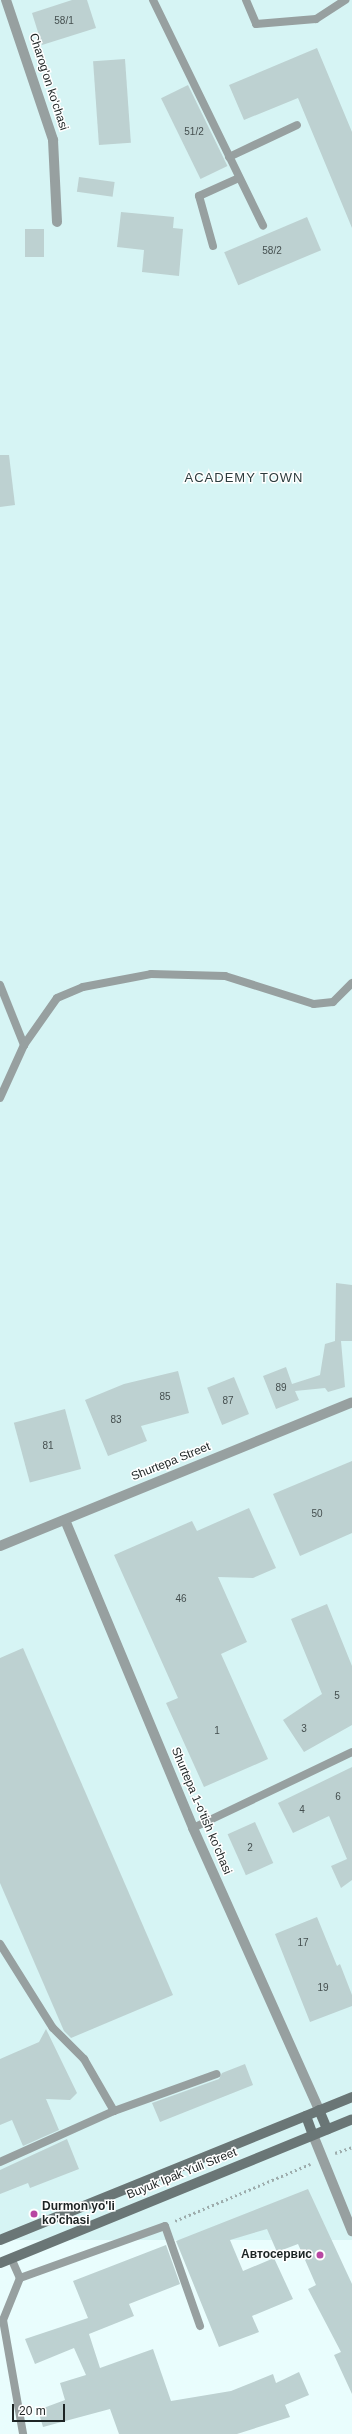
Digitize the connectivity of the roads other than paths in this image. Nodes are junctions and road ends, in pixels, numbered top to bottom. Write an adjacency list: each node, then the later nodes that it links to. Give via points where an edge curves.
1 (6, 0): 8 (street, Charog'on ko'chasi, via 53,140)
2 (153, 0): 6 (lane)
3 (246, 0): 4 (lane, via 256,24 316,19)
4 (344, 0)
5 (297, 125): 6 (lane)
6 (229, 157): 7 (lane)
7 (239, 178): 9 (lane); 10 (lane, via 199,196)
8 (57, 222)
9 (263, 226)
10 (213, 246)
11 (0, 984): 13 (lane)
12 (352, 984): 13 (lane, via 333,1002 314,1004 225,976 151,974 83,987 56,998)
13 (24, 1045): 14 (lane)
14 (0, 1098)
15 (352, 1402): 16 (street, Shurtepa Street)
16 (65, 1520): 17 (street, Shurtepa Street); 19 (street, Shurtepa 1-o'tish ko'chasi)
17 (0, 1546)
18 (352, 1752): 19 (lane)
19 (193, 1828): 23 (street, Shurtepa 1-o'tish ko'chasi)
20 (0, 1944): 24 (lane, via 53,2028 84,2059)
21 (217, 2074): 24 (lane)
22 (352, 2097): 23 (main road, Buyuk Ipak Yuli Street)
23 (319, 2110): 25 (main road, Buyuk Ipak Yuli Street); 27 (main road)
24 (114, 2111): 29 (lane)
25 (306, 2116): 28 (main road); 31 (main road, Buyuk Ipak Yuli Street)
26 (352, 2119): 27 (main road, Buyuk Ipak Yuli Street)
27 (327, 2129): 28 (main road, Buyuk Ipak Yuli Street)
28 (313, 2135): 30 (street); 32 (main road, Buyuk Ipak Yuli Street)
29 (0, 2162)
30 (352, 2231)
31 (0, 2240)
32 (11, 2258): 33 (main road, Buyuk Ipak Yuli Street); 34 (lane)
33 (0, 2263)
34 (20, 2278): 35 (lane, via 165,2226); 36 (lane, via 3,2320)
35 (200, 2326)
36 (23, 2434)

